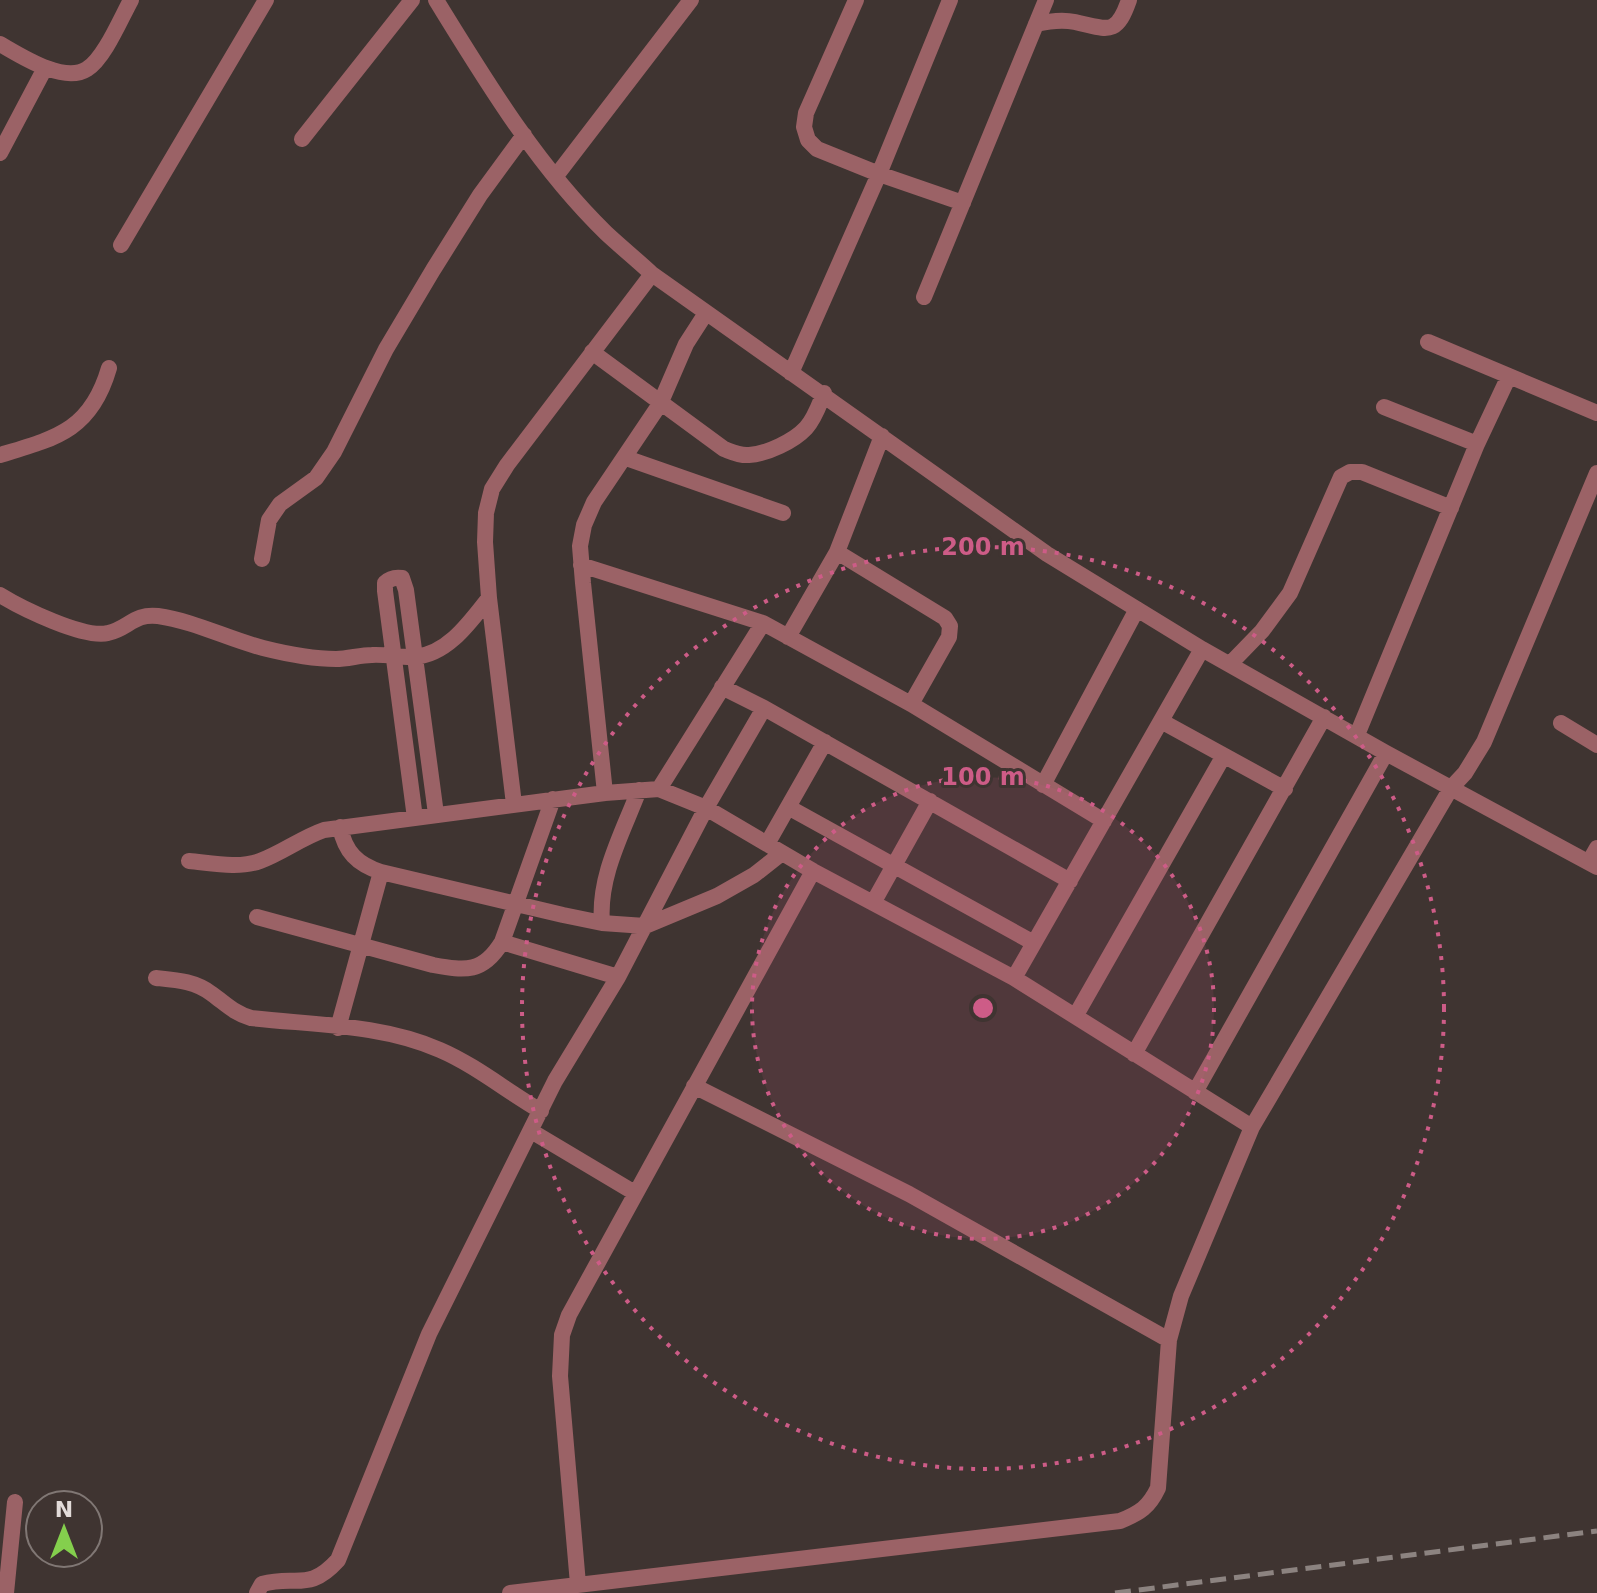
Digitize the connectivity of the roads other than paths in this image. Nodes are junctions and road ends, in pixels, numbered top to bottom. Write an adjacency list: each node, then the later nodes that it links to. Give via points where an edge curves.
1 (131, 0): 12 (street, via 87,70 70,74)
2 (266, 0): 19 (street)
3 (412, 0): 14 (street)
4 (436, 0): 13 (street)
5 (691, 0): 17 (street)
6 (856, 0): 16 (street, via 804,127 817,149)
7 (950, 0): 16 (street)
8 (1046, 0): 10 (street)
9 (1129, 0): 10 (street, via 1123,18 1111,28 1064,20)
10 (1036, 24): 18 (street)
11 (0, 44): 12 (street)
12 (45, 68): 15 (street)
13 (524, 135): 17 (street); 40 (street, via 433,270 334,452 316,478 280,504 269,520)
14 (302, 139)
15 (0, 153)
16 (879, 174): 18 (street); 26 (street)
17 (556, 176): 20 (street)
18 (963, 203): 21 (street)
19 (121, 245)
20 (652, 274): 22 (street); 24 (street)
21 (924, 297)
22 (706, 313): 26 (street); 29 (street)
23 (1428, 342): 27 (street)
24 (592, 352): 29 (street); 43 (street, via 492,489 486,513)
25 (109, 368): 34 (street, via 92,408 74,426 45,442)
26 (791, 373): 28 (street)
27 (1509, 376): 31 (street); 33 (street)
28 (824, 393): 29 (street, via 815,416 796,437 750,456 724,449); 32 (street)
29 (660, 404): 35 (street)
30 (1384, 407): 33 (street)
31 (1597, 413)
32 (882, 436): 39 (street); 44 (street, via 1047,554)
33 (1477, 444): 37 (street)
34 (0, 455)
35 (626, 458): 38 (street); 41 (street, via 584,525)
36 (1597, 473): 63 (street, via 1484,742)
37 (1451, 508): 50 (street, via 1362,472 1341,477 1290,593); 57 (street)
38 (783, 513)
39 (837, 552): 46 (street); 52 (street, via 950,626 949,637)
40 (262, 559)
41 (581, 565): 45 (street); 67 (street)
42 (0, 595): 48 (street, via 93,634 158,616 312,658)
43 (489, 598): 49 (street, via 449,643); 70 (street)
44 (1137, 609): 47 (street); 62 (street)
45 (763, 623): 46 (street); 51 (street)
46 (788, 637): 52 (street)
47 (1202, 649): 50 (street); 55 (street)
48 (394, 655): 49 (street); 49 (street, via 385,583 396,577 404,582); 74 (street)
49 (415, 657): 73 (street)
50 (1230, 664): 54 (street)
51 (722, 687): 53 (street); 64 (street)
52 (911, 704): 62 (street)
53 (764, 708): 58 (street); 72 (street)
54 (1324, 717): 57 (street); 65 (street)
55 (1161, 721): 61 (street); 75 (street)
56 (1561, 723): 59 (street)
57 (1357, 735): 60 (street)
58 (825, 742): 69 (street); 71 (street)
59 (1597, 745)
60 (1386, 753): 63 (street); 100 (street)
61 (1223, 757): 65 (street); 96 (street)
62 (1043, 785): 75 (street)
63 (1451, 788): 79 (street); 102 (street)
64 (659, 789): 66 (street); 72 (street)
65 (1285, 789): 98 (street)
66 (639, 790): 67 (street); 88 (street, via 603,884)
67 (605, 793): 68 (street)
68 (553, 799): 70 (street); 86 (street)
69 (930, 801): 81 (street); 84 (street)
70 (514, 804): 73 (street)
71 (788, 807): 77 (street); 81 (street)
72 (706, 808): 77 (street); 89 (street)
73 (436, 814): 74 (street)
74 (415, 818): 76 (street)
75 (1104, 821): 84 (street)
76 (340, 827): 80 (street, via 300,839 257,863); 83 (street, via 350,854)
77 (767, 844): 78 (street)
78 (782, 853): 82 (street); 89 (street, via 717,896)
79 (1594, 859)
80 (189, 861)
81 (895, 866): 85 (street); 91 (street)
82 (813, 871): 85 (street); 99 (street)
83 (381, 872): 86 (street); 92 (street)
84 (1070, 881): 91 (street)
85 (873, 903): 95 (street)
86 (517, 904): 88 (street); 90 (street)
87 (257, 917): 92 (street)
88 (602, 923): 89 (street)
89 (645, 926): 93 (street)
90 (502, 942): 92 (street, via 479,967 459,970); 93 (street)
91 (1034, 943): 95 (street)
92 (363, 946): 97 (street)
93 (618, 977): 101 (street)
94 (156, 978): 97 (street, via 198,985 251,1018)
95 (1014, 978): 96 (street)
96 (1076, 1015): 98 (street)
97 (338, 1028): 101 (street, via 409,1039 441,1050)
98 (1134, 1054): 100 (street)
99 (694, 1086): 104 (street); 105 (street, via 909,1194)
100 (1195, 1092): 102 (street)
101 (541, 1111): 103 (street)
102 (1252, 1127): 105 (street, via 1181,1296)
103 (531, 1131): 104 (street); 109 (street, via 429,1334 338,1560 325,1576 308,1582 269,1582)
104 (635, 1193): 107 (street, via 569,1315 561,1344)
105 (1169, 1340): 107 (street, via 1161,1471 1151,1504 1139,1514 1120,1521)
106 (15, 1502): 108 (street)
107 (578, 1584): 110 (street)
108 (6, 1593)
109 (257, 1593)
110 (510, 1593)

